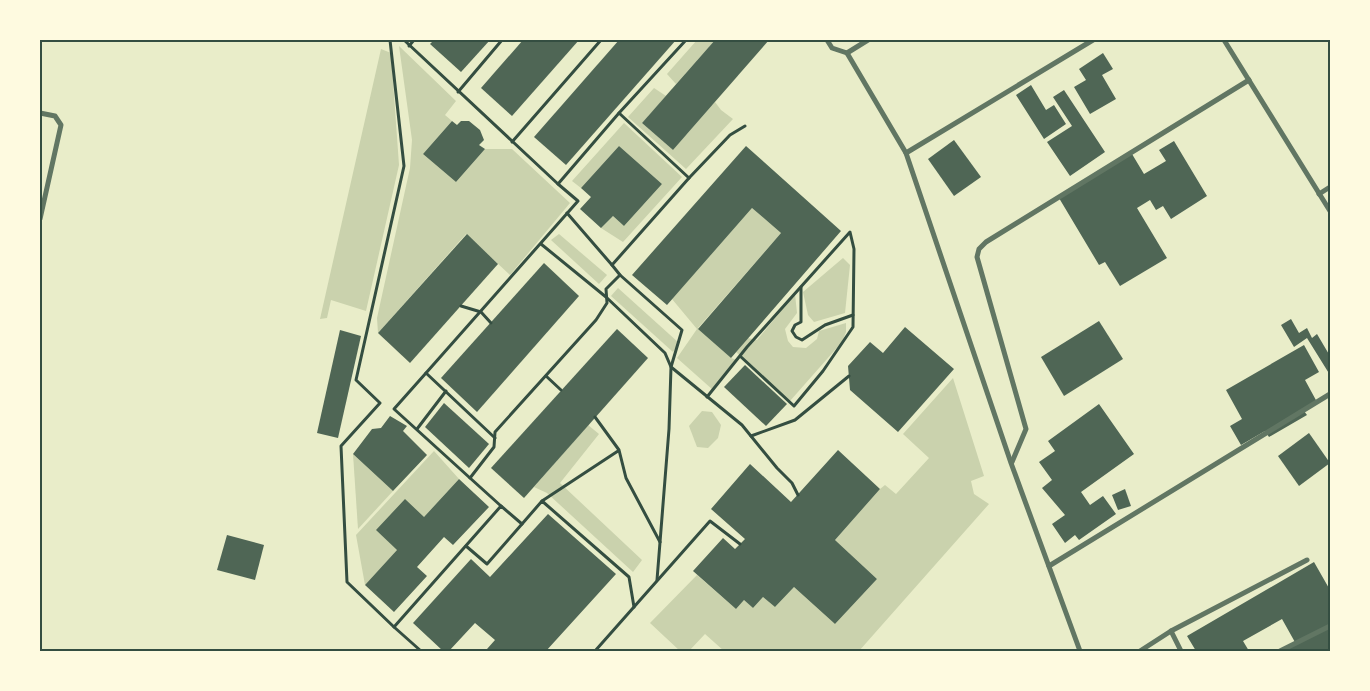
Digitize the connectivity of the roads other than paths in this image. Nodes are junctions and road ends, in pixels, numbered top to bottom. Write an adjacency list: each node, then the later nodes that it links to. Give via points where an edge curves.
1 (827, 40): 5 (street, via 832,48)
2 (868, 40): 5 (street)
3 (1093, 40): 8 (street)
4 (1224, 40): 6 (street)
5 (847, 53): 8 (street)
6 (1249, 80): 10 (street); 14 (street, via 986,242 979,250 977,256 1026,429)
7 (40, 113): 12 (street, via 55,116 61,125)
8 (906, 153): 14 (street)
9 (1330, 187): 10 (street)
10 (1319, 194): 11 (street)
11 (1330, 211)
12 (40, 219)
13 (1330, 394): 16 (street)
14 (1011, 463): 16 (street)
15 (1307, 560): 18 (street)
16 (1049, 566): 19 (street)
17 (1330, 626): 22 (street)
18 (1171, 631): 20 (street); 21 (street)
19 (1080, 651)
20 (1140, 651)
21 (1181, 651)
22 (1280, 651)

